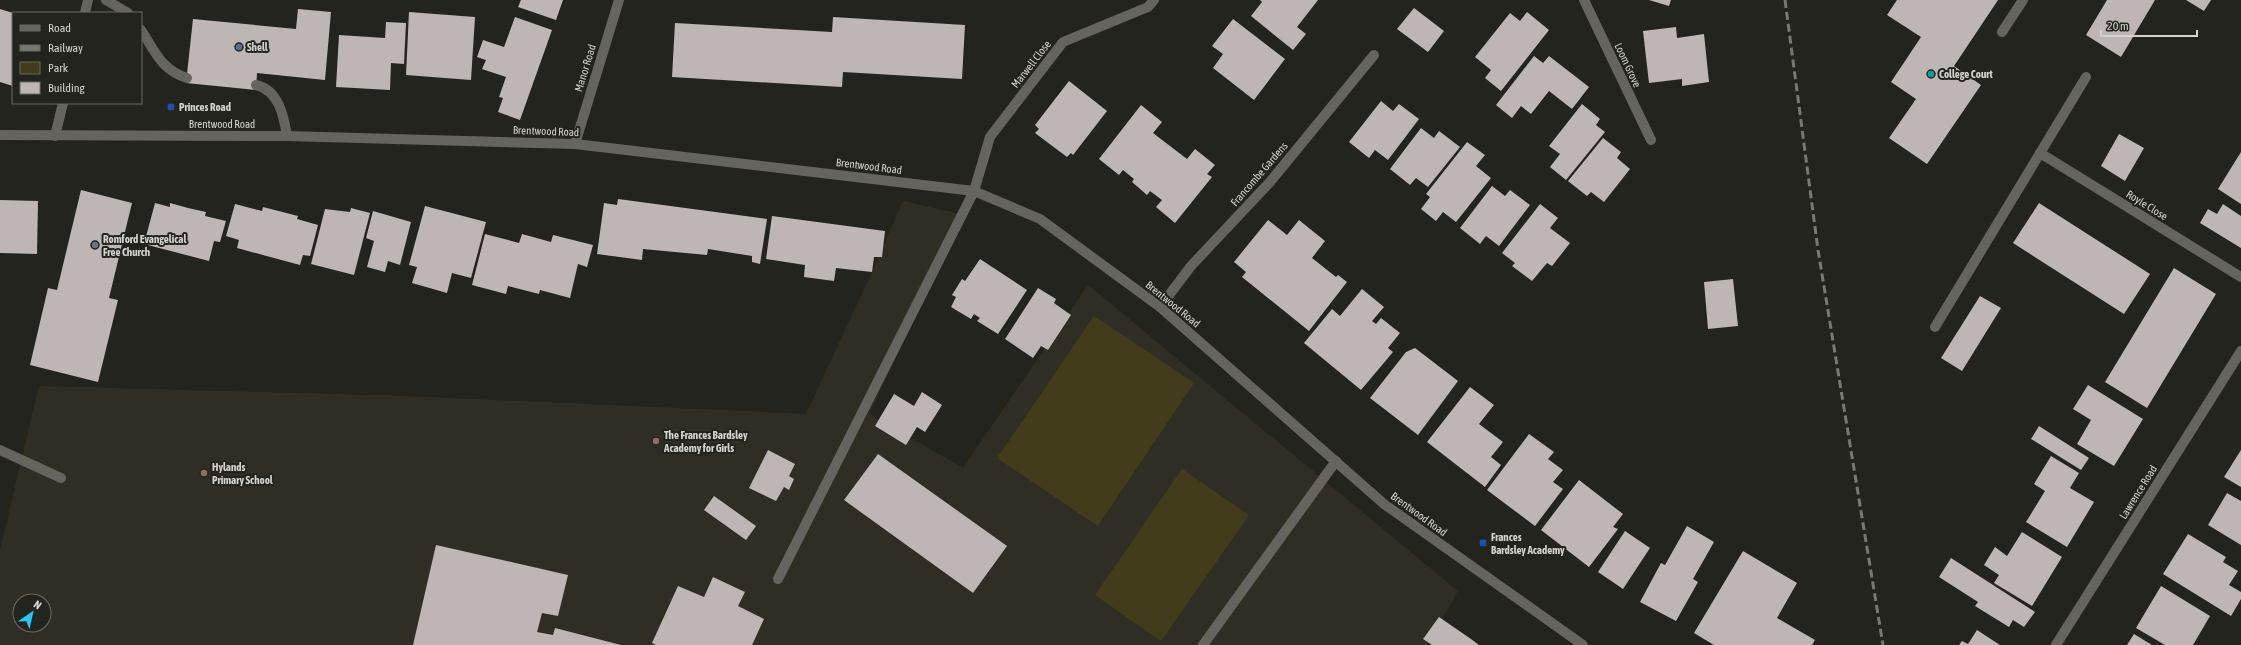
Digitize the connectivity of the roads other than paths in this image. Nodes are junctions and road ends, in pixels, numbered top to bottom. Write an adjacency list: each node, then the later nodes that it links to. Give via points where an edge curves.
1 (88, 0): 7 (street)
2 (106, 0): 8 (street)
3 (619, 0): 20 (street, Manor Road)
4 (1154, 0): 22 (street, Marwell Close, via 1148,7 1063,42 990,137)
5 (1584, 0): 19 (street, Loom Grove)
6 (2023, 0): 10 (street)
7 (85, 12)
8 (126, 12)
9 (142, 31): 13 (street, via 167,68 173,74)
10 (2002, 32)
11 (1374, 55): 24 (street, Francombe Gardens, via 1270,182 1191,266)
12 (2086, 77): 21 (street)
13 (187, 78)
14 (256, 84): 18 (street, via 265,88 278,104)
15 (63, 104): 17 (street)
16 (0, 135): 17 (street, Brentwood Road)
17 (55, 136): 18 (street, Brentwood Road)
18 (287, 136): 20 (street, Brentwood Road)
19 (1651, 140)
20 (575, 144): 22 (street, Brentwood Road)
21 (2040, 153): 23 (street, Royle Close); 25 (street)
22 (974, 191): 24 (street, Brentwood Road, via 1040,219); 30 (street, Marwell Close)
23 (2241, 277)
24 (1160, 307): 28 (street, Brentwood Road)
25 (1935, 328)
26 (2241, 351): 33 (street, Lawrence Road)
27 (0, 450): 29 (street)
28 (1336, 461): 31 (street); 32 (street, Brentwood Road, via 1384,504)
29 (62, 478)
30 (778, 578)
31 (1203, 645)
32 (1583, 645)
33 (2056, 645)

